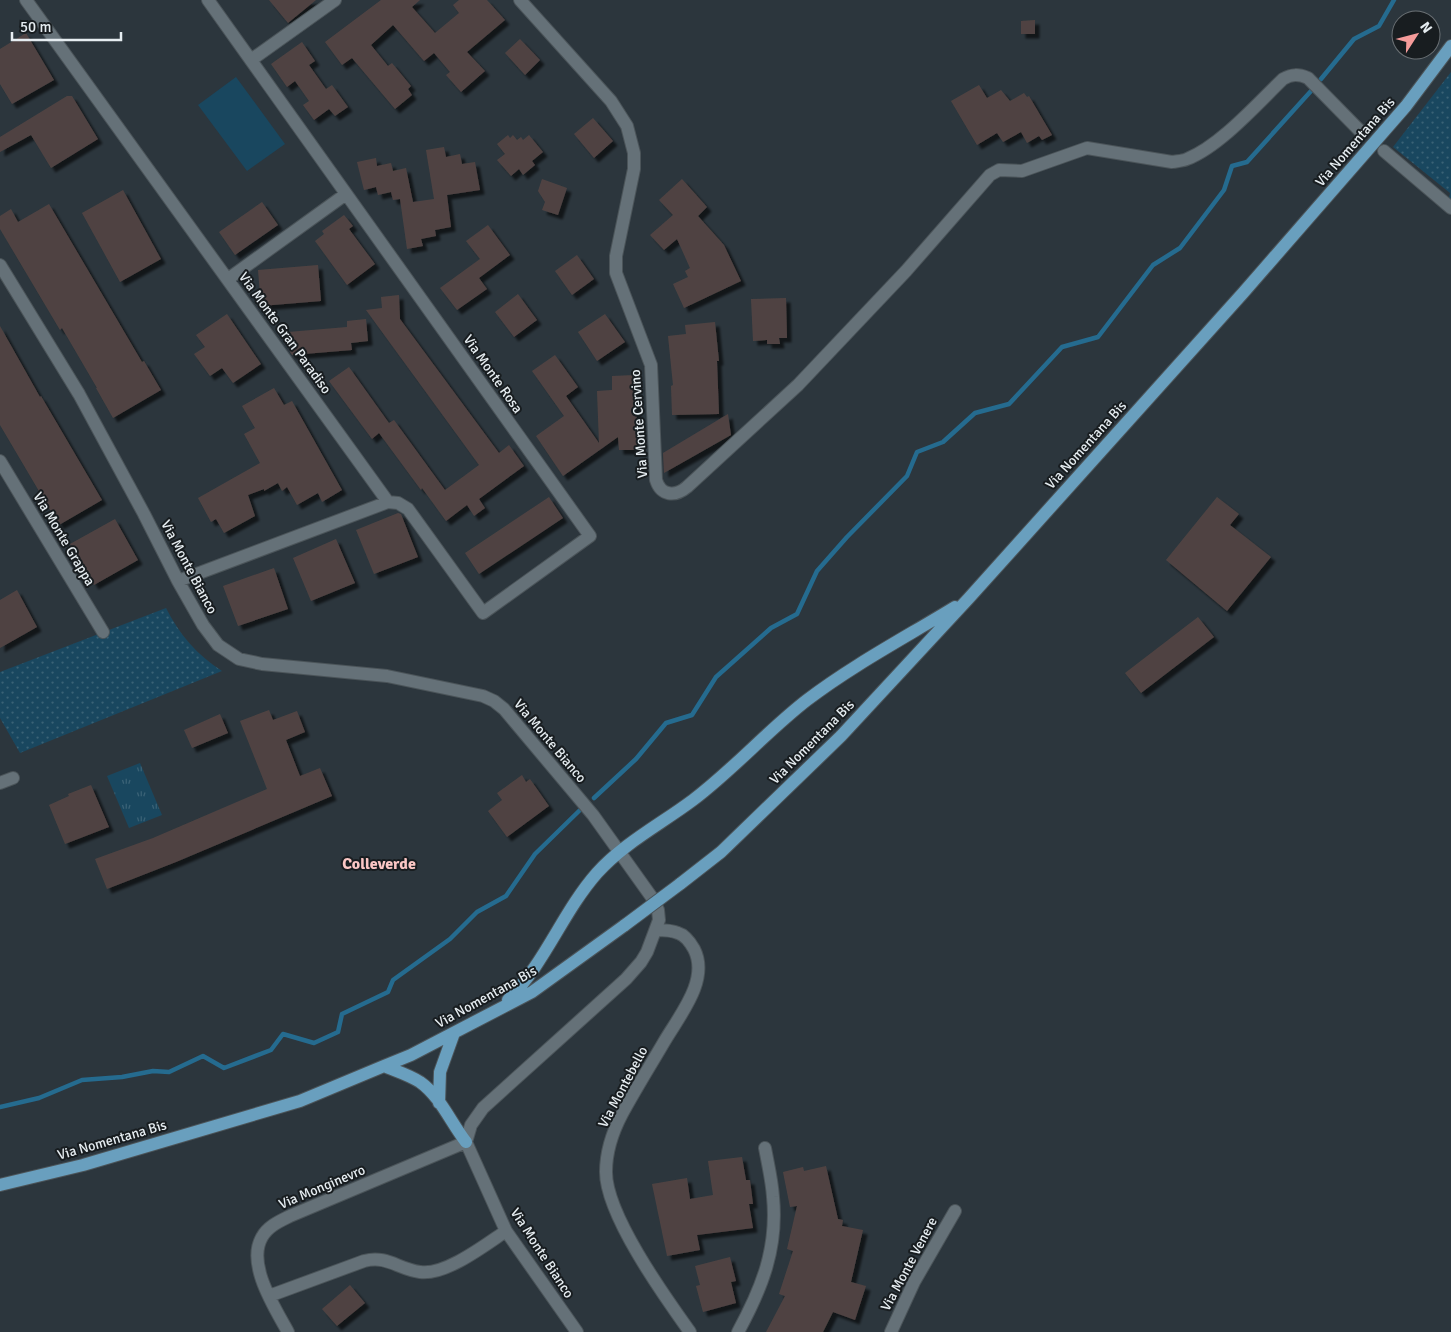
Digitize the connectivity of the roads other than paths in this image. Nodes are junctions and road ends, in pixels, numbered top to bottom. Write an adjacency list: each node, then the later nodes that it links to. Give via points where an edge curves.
1 (26, 0): 12 (street, Via Monte Gran Paradiso)
2 (208, 0): 6 (street, Via Monte Rosa)
3 (335, 0): 6 (street)
4 (520, 0): 7 (street, Via Monte Cervino, via 610,101 630,135 634,169 616,256 616,273 651,365 656,480 665,493 674,494 686,488 798,385 906,271 990,175 999,170 1022,171 1087,148 1172,162 1185,160 1202,152 1225,134 1291,75 1308,78)
5 (1451, 46): 16 (main road, Via Nomentana Bis, via 1387,129)
6 (250, 60): 9 (street, Via Monte Rosa)
7 (1362, 133)
8 (1384, 151): 10 (street)
9 (346, 194): 12 (street); 14 (street, Via Monte Rosa, via 590,536 483,613 408,509)
10 (1451, 208)
11 (0, 265): 15 (street, Via Monte Bianco, via 79,394)
12 (228, 279): 14 (street, Via Monte Gran Paradiso)
13 (0, 461): 17 (street, Via Monte Grappa)
14 (388, 502): 15 (street)
15 (178, 581): 20 (street, Via Monte Bianco, via 210,635 218,645 239,659 387,676 494,701 540,751)
16 (970, 598): 20 (main road, via 806,701 701,794); 22 (main road, Via Nomentana Bis, bridge, via 841,736 721,852 532,992)
17 (103, 632)
18 (13, 778): 19 (street)
19 (0, 783)
20 (620, 852): 21 (street, Via Monte Bianco, via 655,905 659,920); 22 (main road, via 598,873 571,908 538,964)
21 (656, 930): 26 (street, Via Monte Bianco, via 641,962 626,979 483,1108 471,1125); 34 (street, Via Montebello, via 677,932 690,942 697,959 697,979 621,1116 609,1149 606,1177 613,1204 632,1243)
22 (499, 1009): 23 (main road, Via Nomentana Bis)
23 (454, 1032): 24 (main road, Via Nomentana Bis); 25 (main road, via 440,1072)
24 (384, 1066): 25 (main road, via 418,1081); 28 (main road, Via Nomentana Bis, via 300,1100 83,1165)
25 (439, 1103): 26 (main road)
26 (466, 1142): 30 (street, Via Monte Bianco); 31 (street, Via Monginevro, via 290,1216 268,1229 261,1237 257,1253 260,1274)
27 (765, 1148): 35 (street, via 774,1205 772,1246 764,1279)
28 (0, 1186)
29 (955, 1211): 36 (street, Via Monte Venere, via 914,1282)
30 (506, 1231): 31 (street, via 438,1272 418,1272 374,1259); 33 (street, Via Monte Bianco)
31 (269, 1296): 32 (street, Via Monginevro)
32 (288, 1332)
33 (577, 1332)
34 (690, 1332)
35 (738, 1332)
36 (891, 1332)

